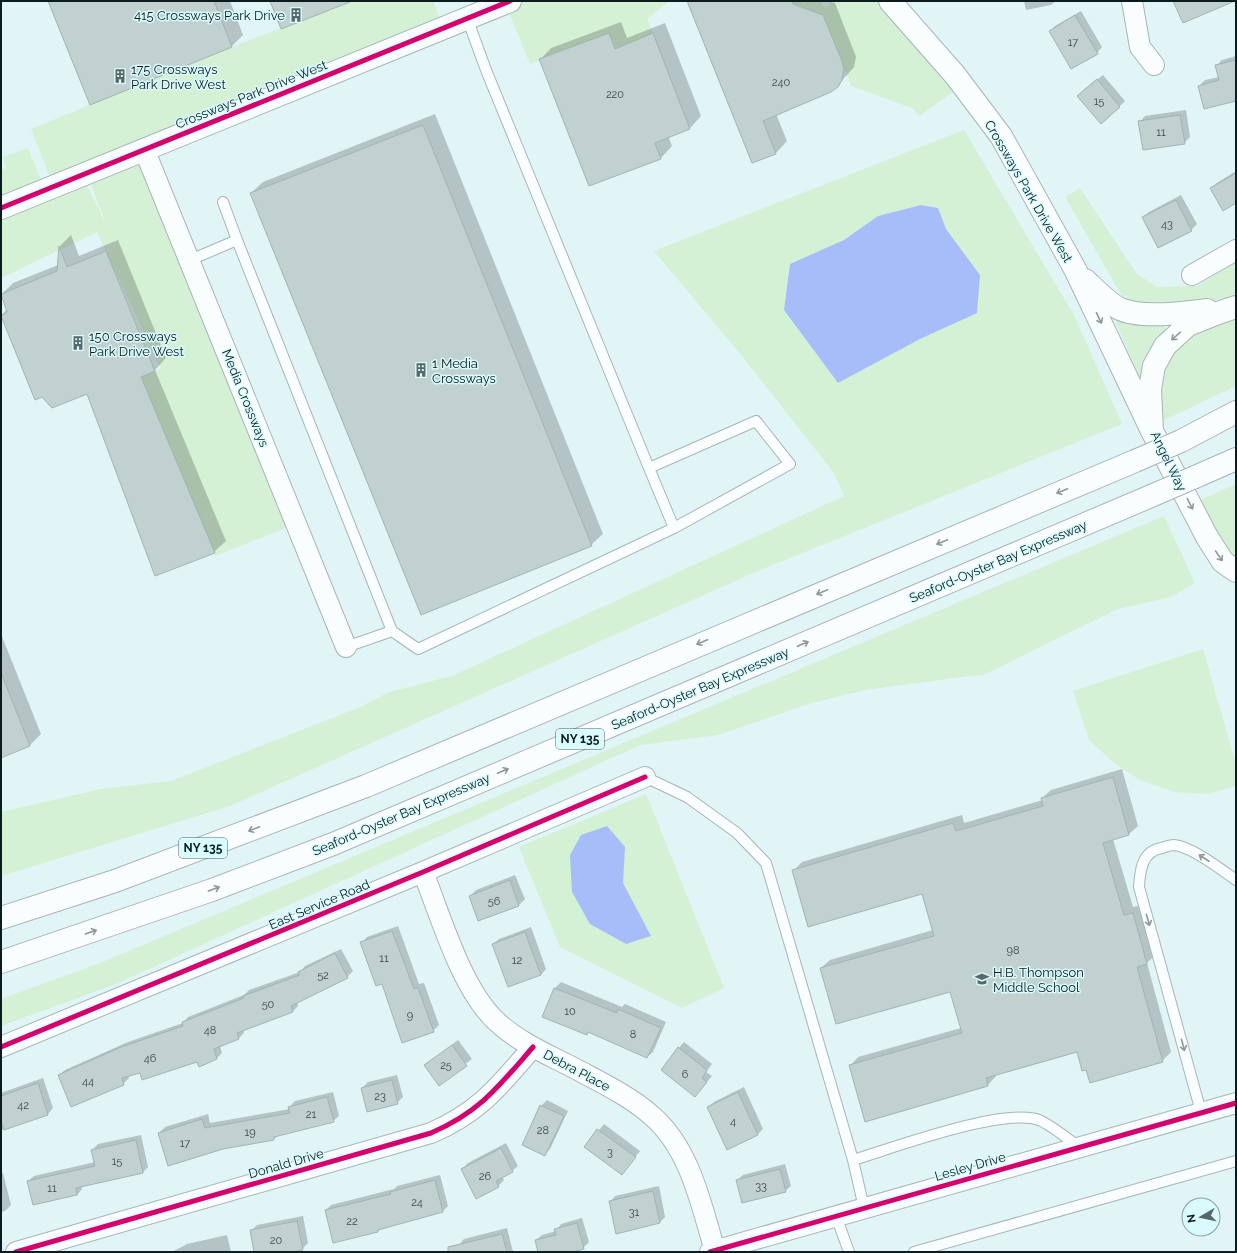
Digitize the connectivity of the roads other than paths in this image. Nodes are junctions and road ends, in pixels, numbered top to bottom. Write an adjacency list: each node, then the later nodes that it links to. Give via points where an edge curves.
1 (510, 1): 4 (main road, Crossways Park Drive West)
2 (890, 1): 12 (main road, Crossways Park Drive West, via 955,75 1001,136)
3 (1132, 1): 5 (street, via 1140,47)
4 (467, 18): 6 (main road, Crossways Park Drive West); 20 (lane)
5 (1154, 65)
6 (144, 150): 8 (main road, Crossways Park Drive West); 11 (street, Media Crossways)
7 (223, 202): 9 (lane)
8 (1, 208)
9 (238, 240): 11 (lane); 23 (lane)
10 (1236, 250): 13 (street)
11 (190, 260): 24 (street, Media Crossways)
12 (1076, 271): 14 (main road, Crossways Park Drive West, via 1107,300 1132,313 1188,313); 17 (main road, Crossways Park Drive West, one-way to 17)
13 (1192, 275)
14 (1236, 306): 17 (main road, Angel Way, one-way to 17, via 1188,325 1165,346 1154,366 1150,389)
15 (1236, 412): 18 (main road)
16 (1236, 418): 18 (main road, NY 135)
17 (1152, 431): 22 (main road, Angel Way, one-way to 22, via 1207,537 1223,562)
18 (1181, 441): 28 (main road, NY 135, one-way to 28, bridge, via 366,786)
19 (1236, 461): 31 (main road, Seaford-Oyster Bay Expressway / NY 135, one-way to 19, bridge, via 212,890 333,844)
20 (649, 468): 21 (lane); 21 (lane, via 756,421 790,464)
21 (674, 528): 23 (lane, via 418,650)
22 (1236, 571)
23 (392, 631): 24 (lane)
24 (346, 647)
25 (645, 777): 26 (street, East Service Road); 39 (lane, via 687,797 737,832 766,863)
26 (423, 872): 34 (street, East Service Road); 35 (street, Debra Place, via 463,972 478,999 496,1021)
27 (1236, 880): 37 (lane, one-way to 37, via 1200,855 1175,845 1157,848 1148,854 1140,873 1139,887)
28 (115, 881): 29 (main road); 30 (main road, NY 135)
29 (1, 912)
30 (1, 918)
31 (67, 940): 32 (main road, Seaford-Oyster Bay Expressway / NY 135); 33 (main road)
32 (1, 962)
33 (1, 968)
34 (1, 1047)
35 (533, 1047): 43 (street, Debra Place, via 618,1092 651,1115 663,1127 682,1155 695,1187); 44 (street, Donald Drive, via 495,1091 476,1108 454,1123 430,1133)
36 (1236, 1104): 37 (street, Lesley Drive)
37 (1201, 1112): 38 (street, Lesley Drive)
38 (1079, 1147): 39 (lane, via 1039,1120 1019,1117 985,1120); 41 (street, Lesley Drive)
39 (853, 1160): 41 (lane)
40 (1236, 1161): 46 (lane)
41 (864, 1208): 42 (street, Lesley Drive)
42 (836, 1216): 43 (street, Lesley Drive); 45 (lane)
43 (712, 1251)
44 (16, 1252)
45 (848, 1252)
46 (914, 1252)

